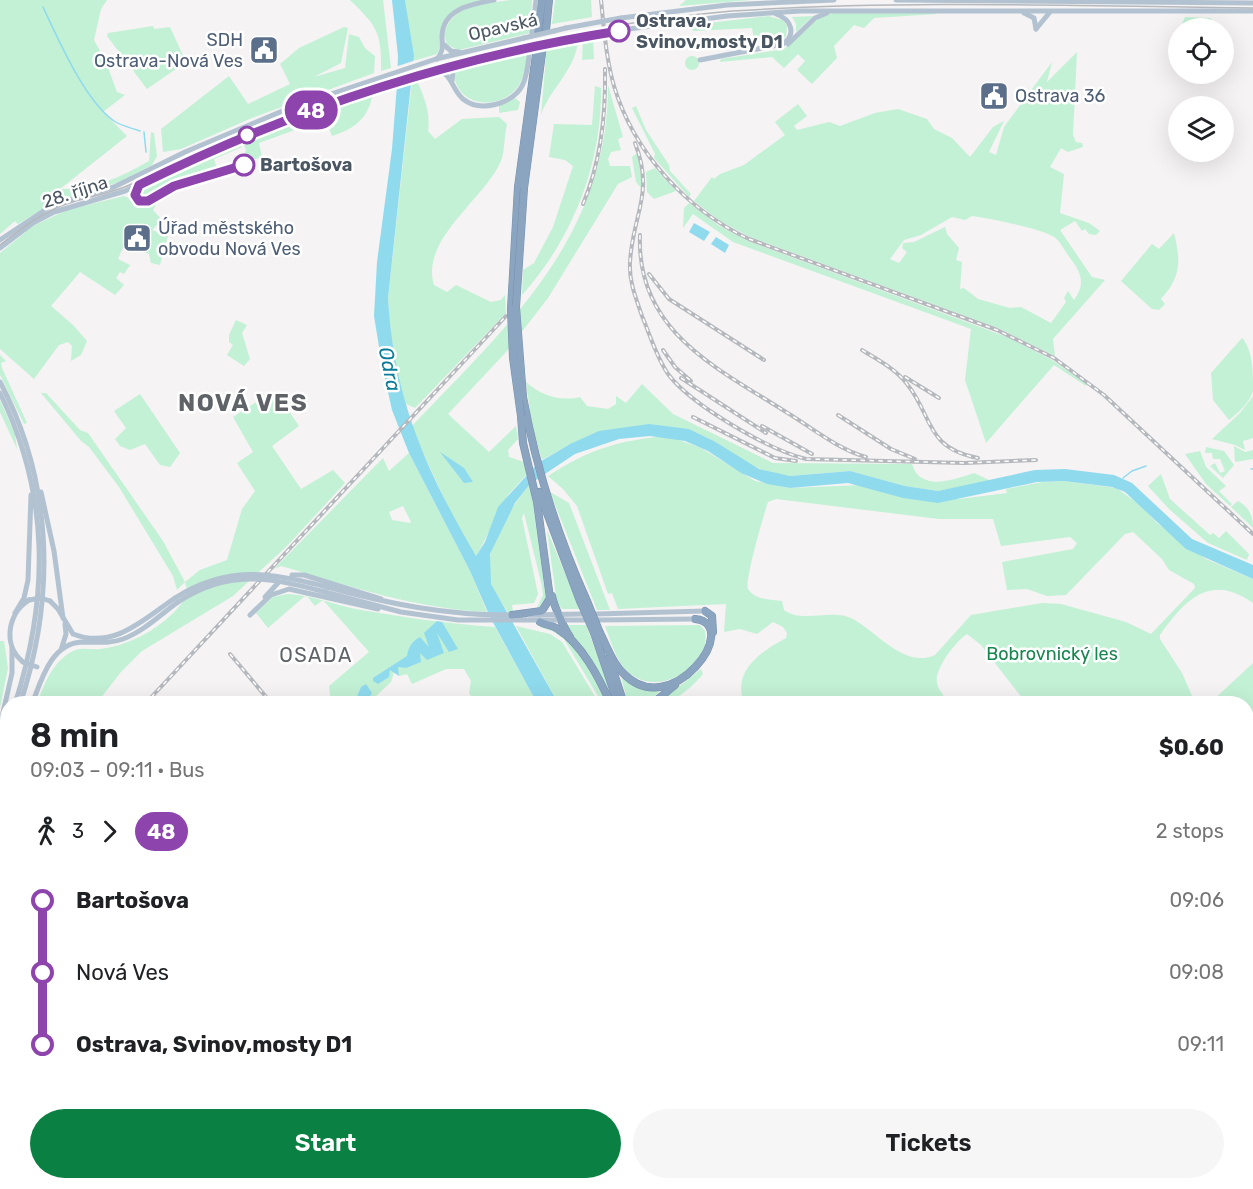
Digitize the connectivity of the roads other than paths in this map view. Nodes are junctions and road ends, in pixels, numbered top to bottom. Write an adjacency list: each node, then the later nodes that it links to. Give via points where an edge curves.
1 (494, 0): 16 (main road, via 454,13 443,28)
2 (536, 0): 15 (main road)
3 (542, 0): 15 (highway)
4 (549, 0): 15 (highway)
5 (771, 0): 8 (main road)
6 (834, 0): 8 (main road, Opavská)
7 (896, 0): 9 (main road)
8 (763, 3): 19 (main road, Opavská, bridge, via 566,28)
9 (1253, 3)
10 (839, 10): 12 (main road, Opavská); 14 (main road, Opavská); 18 (main road, via 816,17 785,46)
11 (1054, 10): 12 (main road, Opavská); 12 (main road, via 1045,15 1036,29 1031,15); 13 (main road, Opavská)
12 (1018, 11)
13 (1253, 11)
14 (772, 12): 17 (main road, Opavská, bridge, via 695,20); 18 (main road, via 787,20 791,35 779,46)
15 (539, 31)
16 (443, 44): 19 (main road, via 453,52); 20 (main road)
17 (534, 47): 23 (main road, Opavská); 25 (main road, via 523,85 501,102 470,104); 26 (highway)
18 (755, 51): 21 (main road)
19 (464, 52): 20 (main road, Opavská)
20 (436, 59): 22 (main road, Opavská)
21 (700, 60)
22 (429, 61): 27 (main road, 28. října, via 238,128 114,187 55,204)
23 (461, 62): 24 (main road, Opavská); 25 (main road, via 452,73)
24 (433, 70): 25 (main road, via 447,74); 28 (main road, 28. října, via 255,131 120,193 57,210)
25 (453, 84)
26 (521, 187): 32 (highway, bridge, via 516,282 518,357); 32 (highway, bridge, via 511,309 513,358 523,443)
27 (0, 240)
28 (0, 248)
29 (0, 382): 31 (main road, via 20,426)
30 (0, 393): 31 (main road)
31 (30, 466): 42 (main road, via 28,580); 48 (main road, via 52,538); 55 (main road, via 37,512 39,591 31,650); 56 (main road, via 45,550 44,591 36,651)
32 (542, 502): 35 (highway); 49 (highway, bridge)
33 (292, 575): 38 (main road, via 337,584)
34 (278, 583): 40 (main road, via 250,615 271,595 289,589 365,608)
35 (550, 587): 44 (highway, via 549,603); 46 (highway, via 555,609)
36 (326, 589): 37 (main road, bridge, via 248,578 206,587); 38 (main road); 40 (main road)
37 (176, 600): 48 (main road, via 114,636 78,636); 51 (main road, via 126,638 77,643)
38 (396, 605): 41 (main road)
39 (705, 611): 47 (main road, via 597,617); 61 (highway, via 713,620 707,657)
40 (401, 612): 41 (main road)
41 (423, 612): 43 (main road); 44 (main road, via 479,621)
42 (15, 613): 48 (main road, bridge, via 29,600 41,598 50,601); 50 (main road, via 10,628)
43 (512, 615): 44 (highway)
44 (538, 617): 46 (main road); 52 (highway, via 560,630)
45 (584, 617): 46 (main road)
46 (562, 618): 52 (highway)
47 (695, 619): 49 (highway, via 705,622 710,629 704,659 687,676 657,686 634,682 623,673)
48 (64, 620): 51 (main road, via 66,634)
49 (597, 633): 59 (highway); 60 (highway)
50 (12, 648): 53 (main road, bridge, via 23,662 37,667); 54 (main road)
51 (60, 651): 53 (main road)
52 (580, 652): 58 (highway)
53 (51, 661): 57 (main road)
54 (7, 696)
55 (17, 696)
56 (22, 696)
57 (35, 696)
58 (606, 696)
59 (616, 696)
60 (621, 696)
61 (663, 696)

